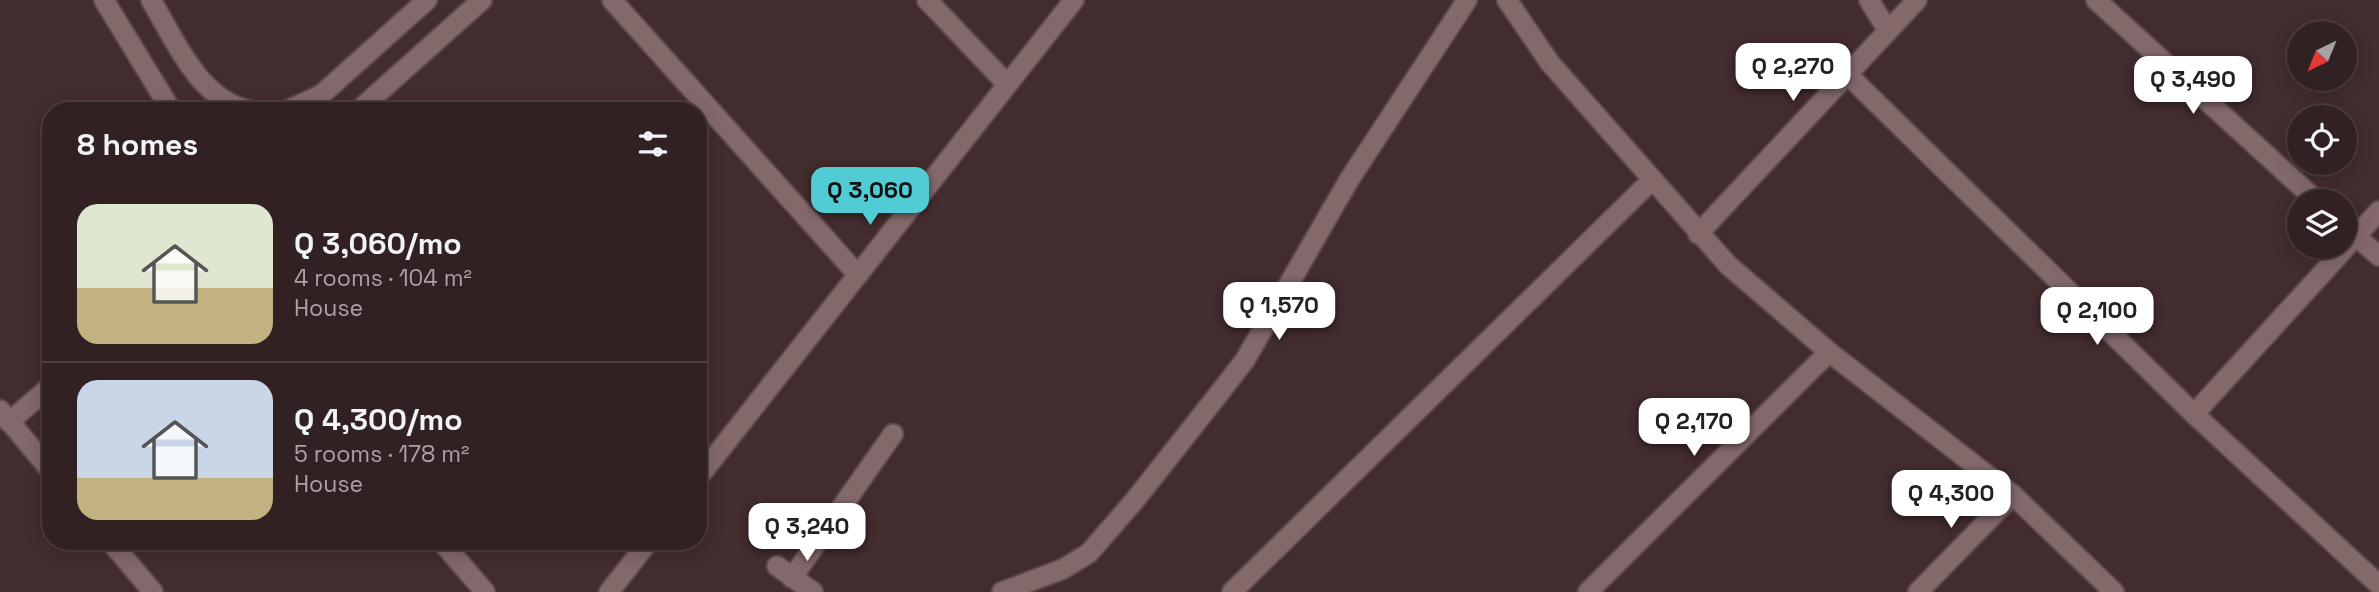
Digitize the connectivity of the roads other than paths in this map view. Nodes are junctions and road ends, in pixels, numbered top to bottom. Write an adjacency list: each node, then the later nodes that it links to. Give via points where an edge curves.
1 (104, 0): 16 (street)
2 (151, 0): 17 (street, via 198,78)
3 (427, 0): 18 (street, via 321,95)
4 (482, 0): 19 (street)
5 (612, 0): 20 (street)
6 (927, 0): 15 (street)
7 (1074, 0): 15 (street)
8 (1467, 0): 47 (street, via 1349,180 1245,360 1210,405 1089,553 1063,569)
9 (1507, 0): 22 (street, via 1550,63)
10 (1869, 0): 13 (street)
11 (1917, 0): 13 (street)
12 (2095, 0): 23 (street)
13 (1888, 31): 14 (street)
14 (1847, 74): 26 (street); 33 (street)
15 (1007, 84): 30 (street)
16 (166, 102)
17 (226, 102)
18 (306, 102)
19 (368, 102)
20 (703, 102)
21 (707, 106): 30 (street)
22 (1652, 180): 26 (street); 48 (street)
23 (2304, 189)
24 (2379, 211): 25 (street)
25 (2357, 226)
26 (1699, 234): 31 (street)
27 (2357, 237): 28 (street)
28 (2379, 256)
29 (2326, 259): 33 (street)
30 (858, 275): 37 (street)
31 (1829, 352): 38 (street); 49 (street)
32 (42, 392): 34 (street)
33 (2194, 414): 42 (street)
34 (5, 416): 36 (street)
35 (893, 434): 46 (street, via 785,572)
36 (42, 460)
37 (707, 462)
38 (2013, 495): 50 (street); 51 (street)
39 (118, 550): 43 (street)
40 (449, 550): 44 (street)
41 (642, 550): 45 (street)
42 (2379, 585)
43 (153, 592)
44 (485, 592)
45 (609, 592)
46 (813, 592)
47 (1002, 592)
48 (1232, 592)
49 (1588, 592)
50 (1918, 592)
51 (2114, 592)

